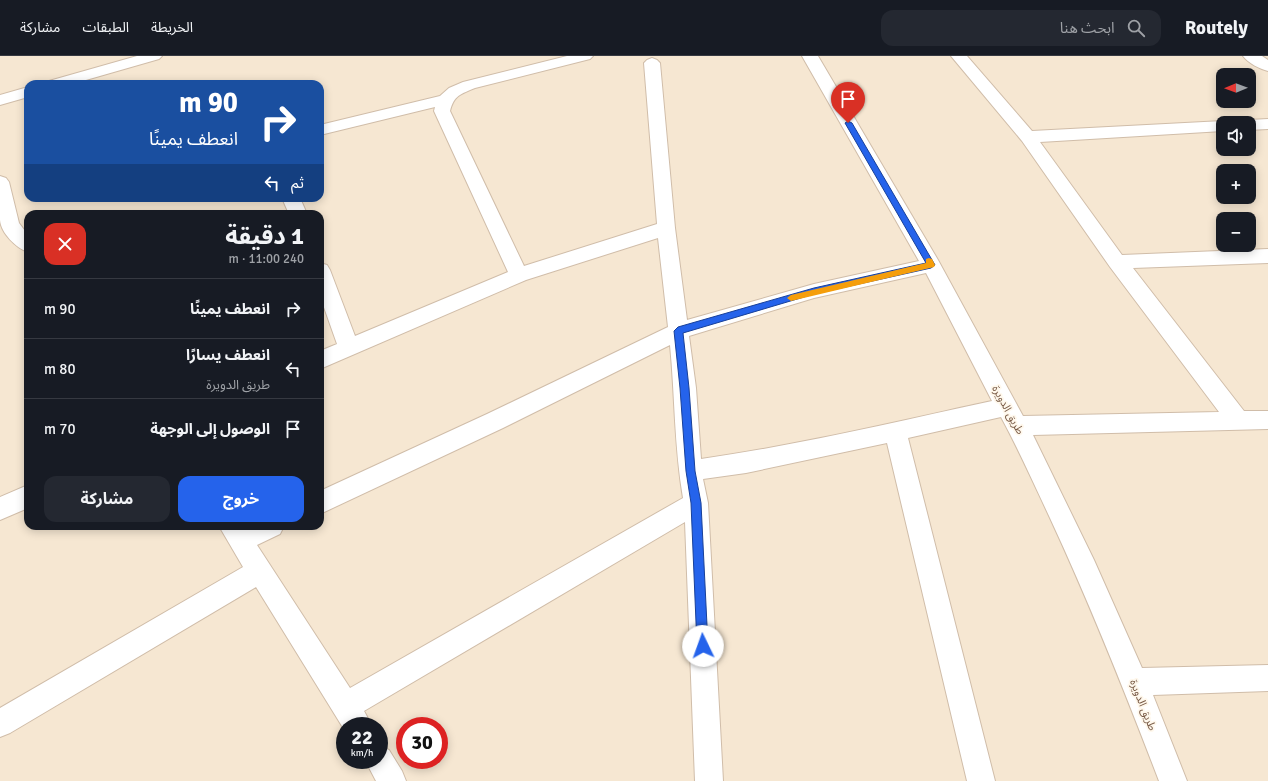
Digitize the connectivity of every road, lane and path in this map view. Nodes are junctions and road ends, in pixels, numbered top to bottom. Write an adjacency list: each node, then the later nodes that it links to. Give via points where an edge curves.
1 (154, 56): 8 (street)
2 (585, 56): 11 (street, via 469,85 451,93)
3 (810, 56): 22 (street, طريق الدويرة)
4 (959, 56): 16 (street)
5 (1251, 56): 7 (street)
6 (652, 63): 18 (street)
7 (1268, 66)
8 (69, 80)
9 (24, 93): 10 (street)
10 (0, 100)
11 (444, 100): 15 (street); 23 (street, via 442,111)
12 (1268, 124): 13 (street)
13 (1256, 125)
14 (1216, 126): 16 (street)
15 (324, 129)
16 (1028, 137): 21 (street)
17 (0, 182): 19 (street, via 10,224)
18 (666, 228): 23 (street); 25 (street)
19 (24, 242)
20 (1268, 256): 21 (street)
21 (1117, 262): 29 (street)
22 (931, 265): 25 (street, via 814,291); 28 (street, طريق الدويرة)
23 (519, 275): 26 (street)
24 (324, 281): 26 (street)
25 (678, 331): 33 (street, via 685,388); 35 (street)
26 (348, 346): 27 (street)
27 (324, 358)
28 (1006, 407): 31 (street, طريق الدويرة); 32 (street)
29 (1238, 420): 30 (street); 31 (street)
30 (1268, 420)
31 (1017, 426): 42 (street, طريق الدويرة, via 1071,535)
32 (896, 432): 33 (street, via 746,463); 48 (street)
33 (690, 471): 36 (street)
34 (24, 498): 37 (street)
35 (324, 502)
36 (696, 503): 43 (street); 47 (street)
37 (0, 509)
38 (254, 530): 39 (street)
39 (236, 534): 40 (street)
40 (260, 571): 43 (street); 44 (street)
41 (1268, 678): 42 (street)
42 (1134, 682): 49 (street, طريق الدويرة)
43 (352, 716)
44 (0, 723)
45 (385, 769): 46 (street)
46 (392, 781)
47 (709, 781)
48 (981, 781)
49 (1173, 781)

